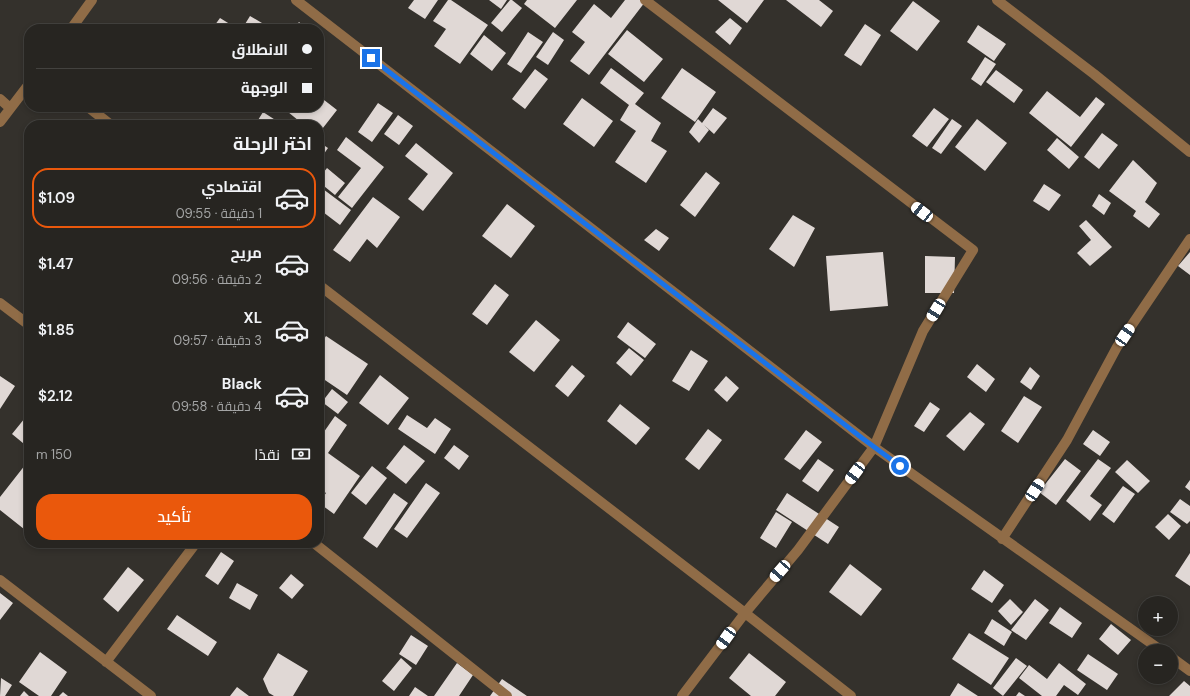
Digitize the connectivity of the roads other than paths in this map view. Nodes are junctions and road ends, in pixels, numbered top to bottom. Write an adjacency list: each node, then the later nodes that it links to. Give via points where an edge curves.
1 (92, 0): 5 (street)
2 (296, 0): 17 (street)
3 (645, 0): 17 (street, via 973,250 923,331)
4 (997, 0): 12 (street)
5 (75, 24)
6 (24, 90): 8 (street)
7 (0, 100): 8 (street)
8 (10, 108): 11 (street)
9 (94, 112): 10 (street)
10 (105, 120)
11 (0, 122)
12 (1190, 152)
13 (1190, 239): 18 (street, via 1117,347 1067,440)
14 (324, 289): 22 (street)
15 (0, 303): 16 (street)
16 (24, 321)
17 (874, 448): 18 (street); 22 (street, via 798,550)
18 (1002, 539): 23 (street)
19 (192, 548): 24 (street)
20 (320, 548): 28 (street)
21 (0, 580): 24 (street)
22 (745, 613): 29 (street); 30 (street)
23 (1152, 644)
24 (106, 662): 27 (street)
25 (1178, 663): 26 (street)
26 (1190, 671)
27 (151, 696)
28 (507, 696)
29 (682, 696)
30 (851, 696)

